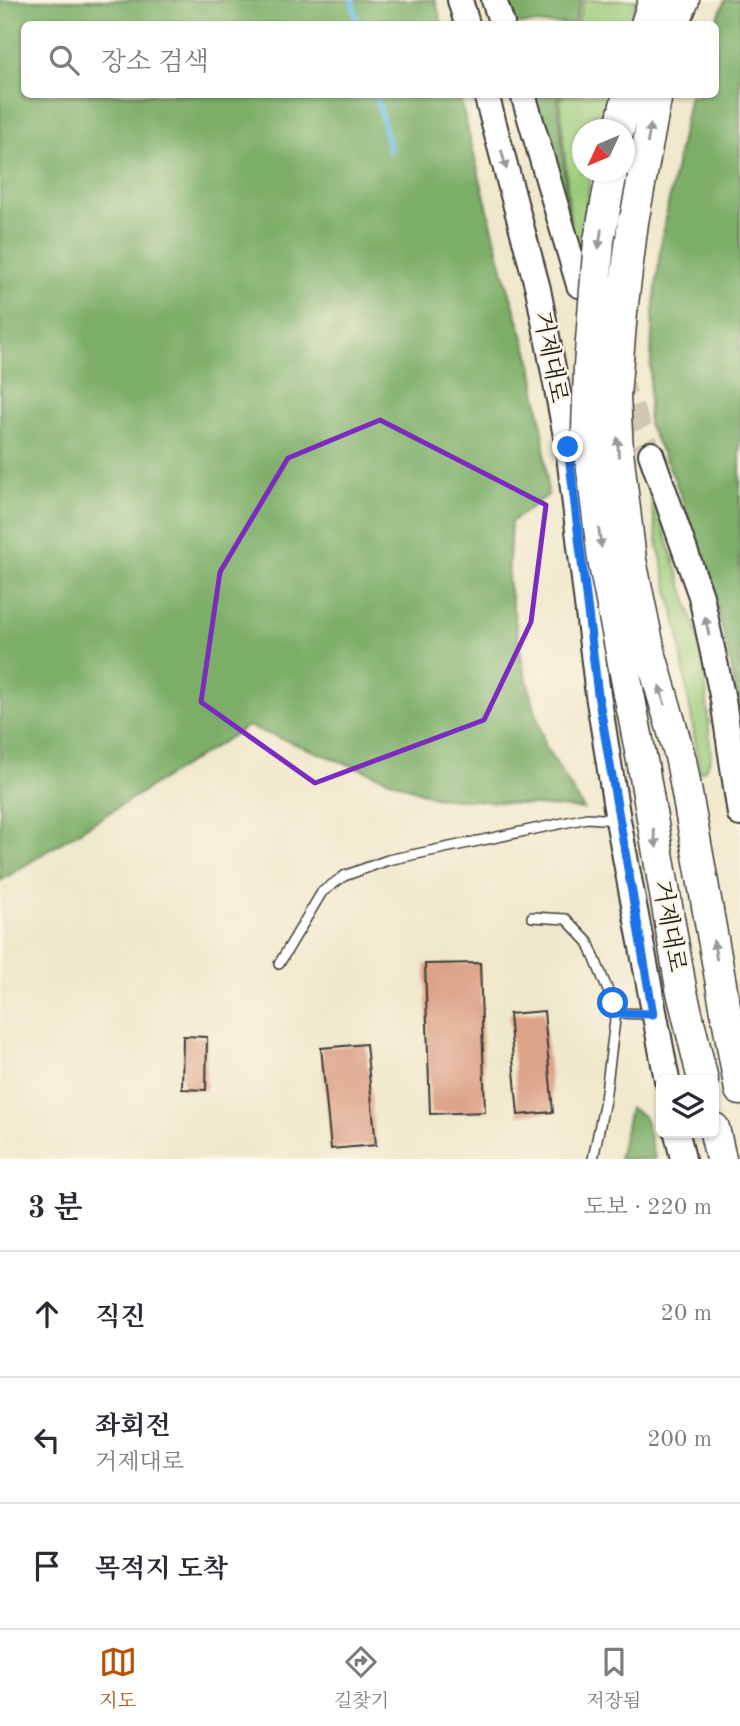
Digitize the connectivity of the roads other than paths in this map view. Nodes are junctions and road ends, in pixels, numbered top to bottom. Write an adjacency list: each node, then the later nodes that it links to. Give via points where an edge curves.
1 (460, 0): 5 (main road)
2 (494, 0): 6 (main road)
3 (654, 0): 7 (highway)
4 (684, 0): 8 (highway)
5 (466, 21)
6 (501, 21)
7 (647, 21)
8 (675, 21)
9 (487, 98): 18 (main road, 거제대로, one-way to 18, via 538,289 568,447)
10 (524, 98): 15 (main road, 거제대로)
11 (627, 98): 13 (highway)
12 (656, 98): 25 (highway, 거제대로, one-way to 12, bridge, via 681,760 650,652 631,559 618,451 615,396 622,312)
13 (622, 119)
14 (610, 182): 24 (highway, 거제대로, one-way to 24, bridge, via 599,240 587,430 603,560)
15 (579, 285)
16 (651, 454): 17 (main road, one-way to 16, via 701,596)
17 (740, 814)
18 (618, 820): 20 (lane, via 587,818 388,860 344,876 322,892); 22 (main road, 거제대로)
19 (532, 917): 21 (lane, via 566,919 588,942)
20 (279, 964)
21 (614, 1013): 22 (lane); 28 (lane, via 614,1047)
22 (653, 1014): 23 (main road, 거제대로)
23 (666, 1075)
24 (701, 1075)
25 (740, 1090)
26 (678, 1138): 29 (main road)
27 (716, 1138): 30 (highway)
28 (593, 1159)
29 (683, 1159)
30 (721, 1159)

